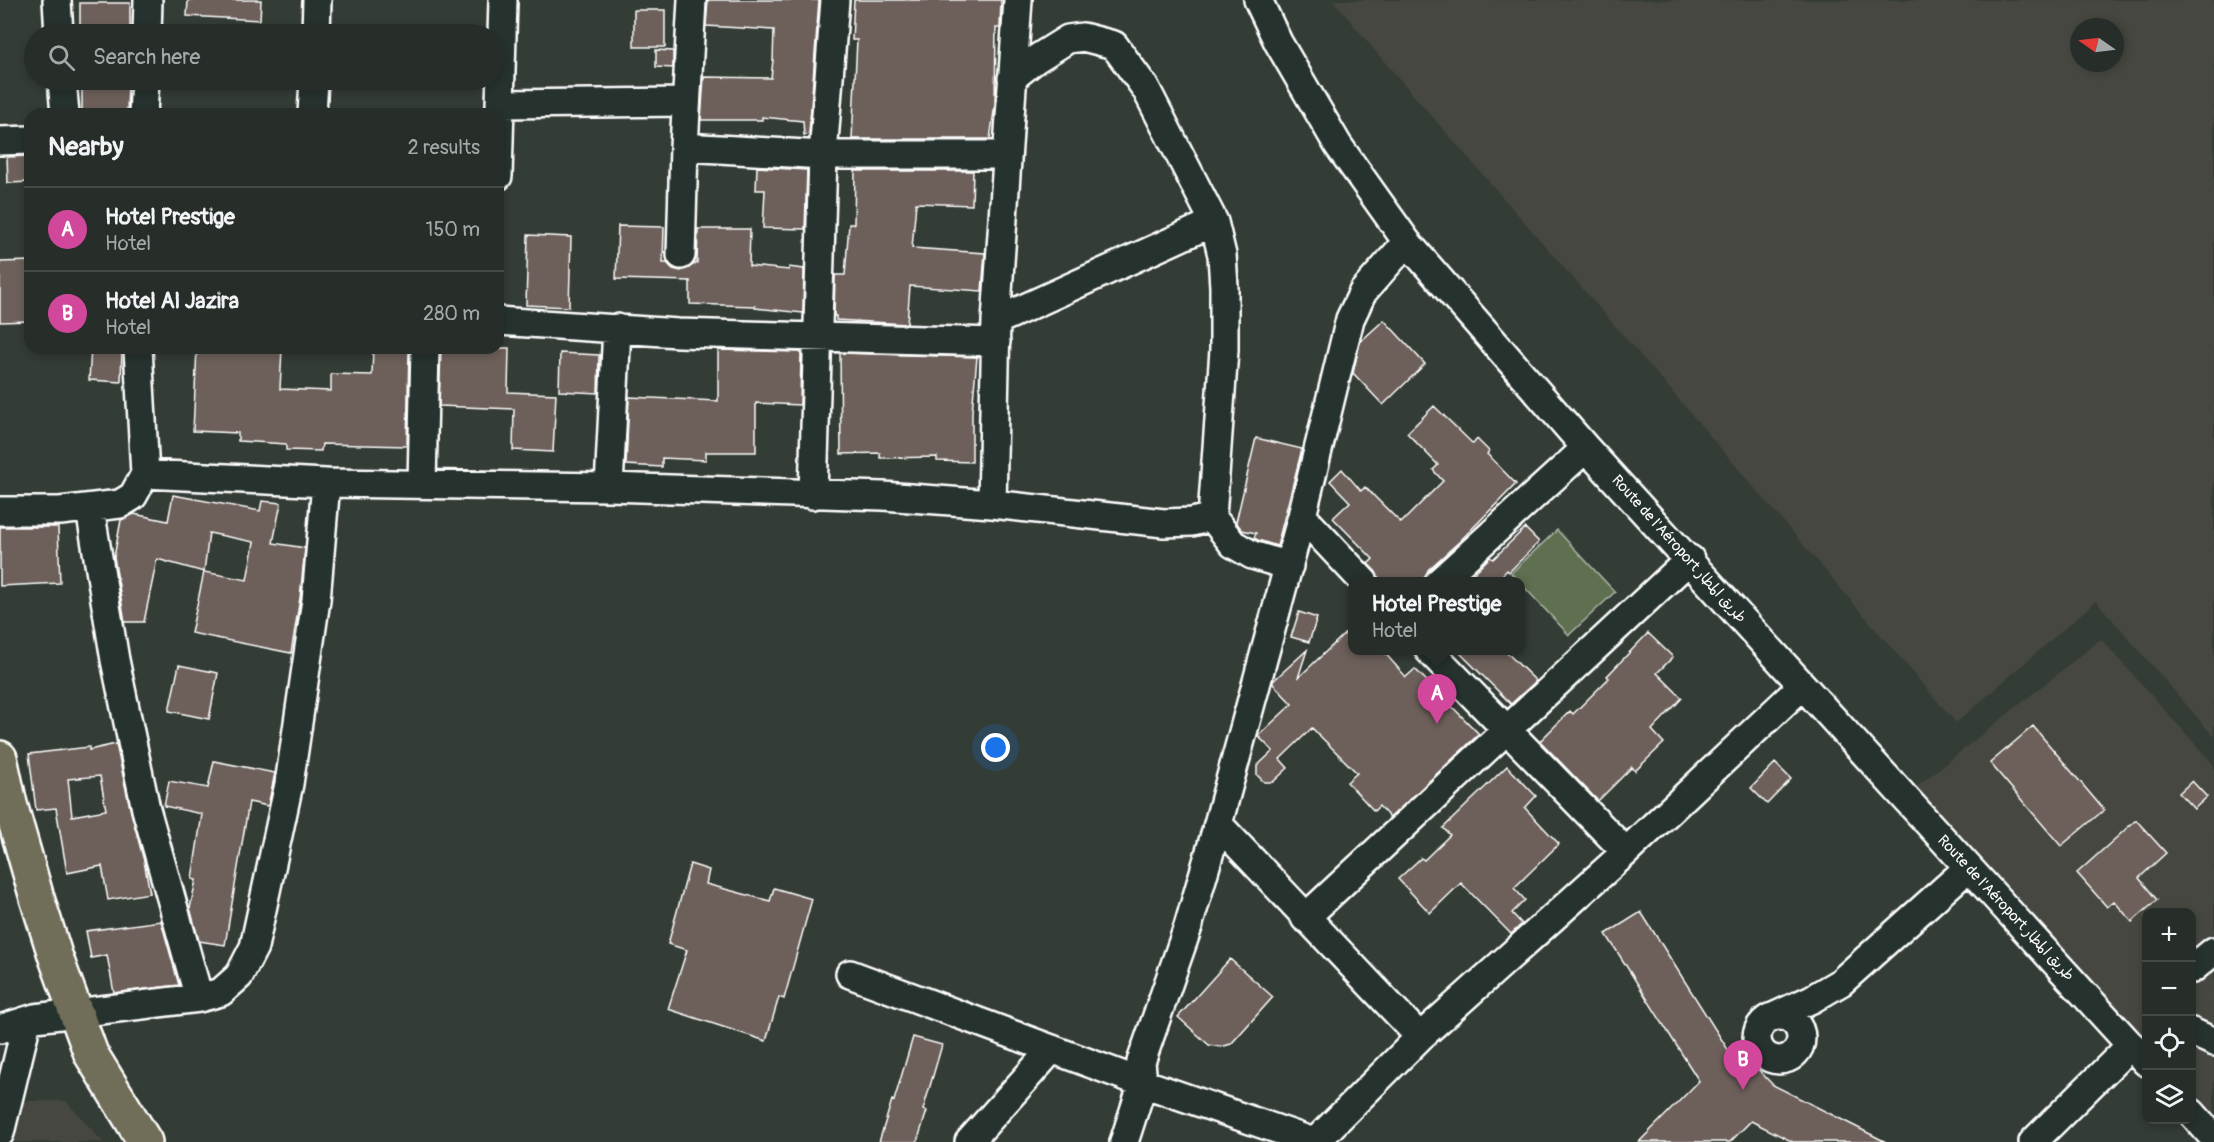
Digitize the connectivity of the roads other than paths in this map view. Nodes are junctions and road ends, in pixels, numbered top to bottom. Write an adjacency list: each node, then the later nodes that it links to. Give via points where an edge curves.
1 (57, 0): 9 (street)
2 (148, 0): 10 (street)
3 (317, 0): 11 (street)
4 (503, 0): 12 (street)
5 (692, 0): 18 (street)
6 (835, 0): 27 (street)
7 (1018, 0): 13 (street)
8 (1258, 0): 30 (street, Route de l'Aéroport طريق المطار, via 1338,145)
9 (58, 24)
10 (147, 24)
11 (316, 24)
12 (502, 24)
13 (1012, 78): 28 (street); 29 (street, via 1068,39 1083,37 1114,45 1146,89)
14 (63, 90): 20 (street)
15 (144, 90): 21 (street)
16 (313, 90): 22 (street)
17 (500, 90): 19 (street)
18 (686, 102): 19 (street); 26 (street)
19 (500, 104): 23 (street)
20 (64, 108)
21 (143, 108)
22 (312, 108)
23 (500, 108)
24 (24, 140): 25 (street)
25 (0, 141)
26 (684, 147): 27 (street); 31 (street)
27 (823, 155): 28 (street); 35 (street)
28 (1007, 155): 34 (street)
29 (1214, 222): 34 (street); 48 (street, via 1224,276 1224,350)
30 (1407, 242): 38 (street, Route de l'Aéroport طريق المطار); 47 (street, via 1363,292 1350,319)
31 (681, 255)
32 (504, 321): 33 (street)
33 (617, 328): 35 (street); 42 (street)
34 (996, 331): 35 (street); 44 (street)
35 (817, 338): 43 (street)
36 (138, 354): 39 (street)
37 (425, 354): 41 (street)
38 (1586, 448): 49 (street, Route de l'Aéroport طريق المطار); 52 (street)
39 (145, 474): 40 (street); 45 (street, via 133,496 120,504)
40 (326, 483): 41 (street); 66 (street, via 316,600 289,783 254,947 233,981 221,992)
41 (422, 484): 42 (street)
42 (609, 487): 43 (street)
43 (813, 495): 44 (street)
44 (992, 504): 48 (street, via 1164,523)
45 (90, 509): 46 (street); 66 (street, via 115,660 146,809)
46 (0, 512)
47 (1302, 516): 50 (street); 51 (street)
48 (1212, 517): 50 (street, via 1233,544 1251,555)
49 (1690, 559): 54 (street, Route de l'Aéroport طريق المطار); 55 (street)
50 (1289, 566): 58 (street)
51 (1359, 577)
52 (1444, 577)
53 (1433, 655): 55 (street)
54 (1802, 686): 59 (street); 60 (street, Route de l'Aéroport طريق المطار)
55 (1505, 730): 59 (street); 61 (street)
56 (0, 758): 57 (highway)
57 (5, 806): 67 (highway)
58 (1218, 824): 61 (street); 77 (street, via 1188,927)
59 (1626, 852): 72 (street)
60 (1968, 868): 65 (street); 76 (street, Route de l'Aéroport طريق المطار)
61 (1305, 918): 72 (street)
62 (2214, 951): 63 (street)
63 (2196, 966)
64 (850, 975): 75 (street)
65 (1841, 982): 68 (street); 74 (street)
66 (199, 998): 67 (street)
67 (76, 1014): 69 (street); 81 (highway, via 91,1054)
68 (1771, 1018): 74 (street, via 1779,1016 1791,1021 1800,1033); 74 (street, via 1757,1035 1764,1055 1781,1060 1793,1055)
69 (27, 1021): 70 (street); 79 (street)
70 (0, 1029)
71 (2196, 1034): 73 (street)
72 (1420, 1037): 84 (street)
73 (2214, 1042)
74 (1800, 1044)
75 (1052, 1049): 77 (street); 82 (street)
76 (2139, 1054): 85 (street)
77 (1134, 1079): 83 (street); 84 (street)
78 (2196, 1118): 80 (street)
79 (0, 1133)
80 (2214, 1138)
81 (143, 1139)
82 (969, 1142)
83 (1124, 1142)
84 (1315, 1142)
85 (2033, 1142)

